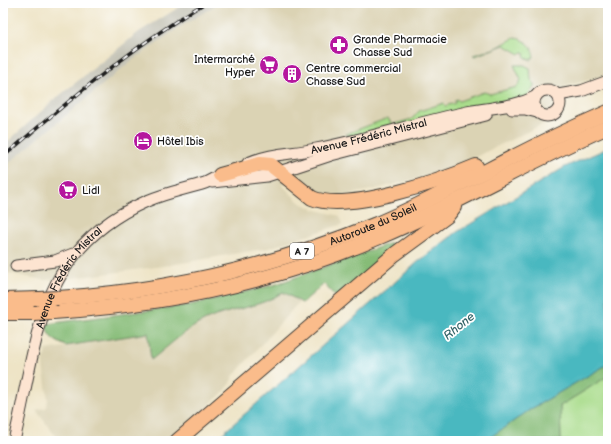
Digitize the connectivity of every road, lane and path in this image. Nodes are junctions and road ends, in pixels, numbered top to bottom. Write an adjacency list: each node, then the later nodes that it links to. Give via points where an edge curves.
1 (608, 81): 3 (main road)
2 (535, 97): 3 (main road, via 540,91 548,89); 4 (main road, via 534,106); 10 (main road, Avenue Frédéric Mistral, via 524,102 468,112 317,149 263,156)
3 (559, 100): 4 (main road, via 557,112 545,116)
4 (537, 112): 9 (main road, Avenue Frédéric Mistral, via 511,109 331,155)
5 (608, 112): 7 (highway, Autoroute du Soleil / A 7)
6 (608, 127): 12 (highway, Autoroute du Soleil / A 7, via 552,152)
7 (515, 156): 9 (highway, via 480,165 408,190 344,202 318,201 294,184); 15 (highway, Autoroute du Soleil / A 7, bridge, via 383,221 294,254 234,271 113,293)
8 (263, 170): 9 (highway, via 272,165); 10 (highway); 11 (main road, Avenue Frédéric Mistral)
9 (285, 170)
10 (220, 175): 11 (main road, Avenue Frédéric Mistral)
11 (205, 182): 13 (main road, Avenue Frédéric Mistral, via 148,200 133,208 101,229)
12 (460, 199): 16 (highway, Autoroute du Soleil / A 7, bridge, via 353,248 261,278 206,291 107,308); 18 (highway, via 447,216 400,250)
13 (80, 249): 14 (main road, via 62,260); 17 (main road, Avenue Frédéric Mistral, via 63,271 46,305 36,338)
14 (16, 266)
15 (3, 300)
16 (3, 313)
17 (14, 441)
18 (177, 441)

